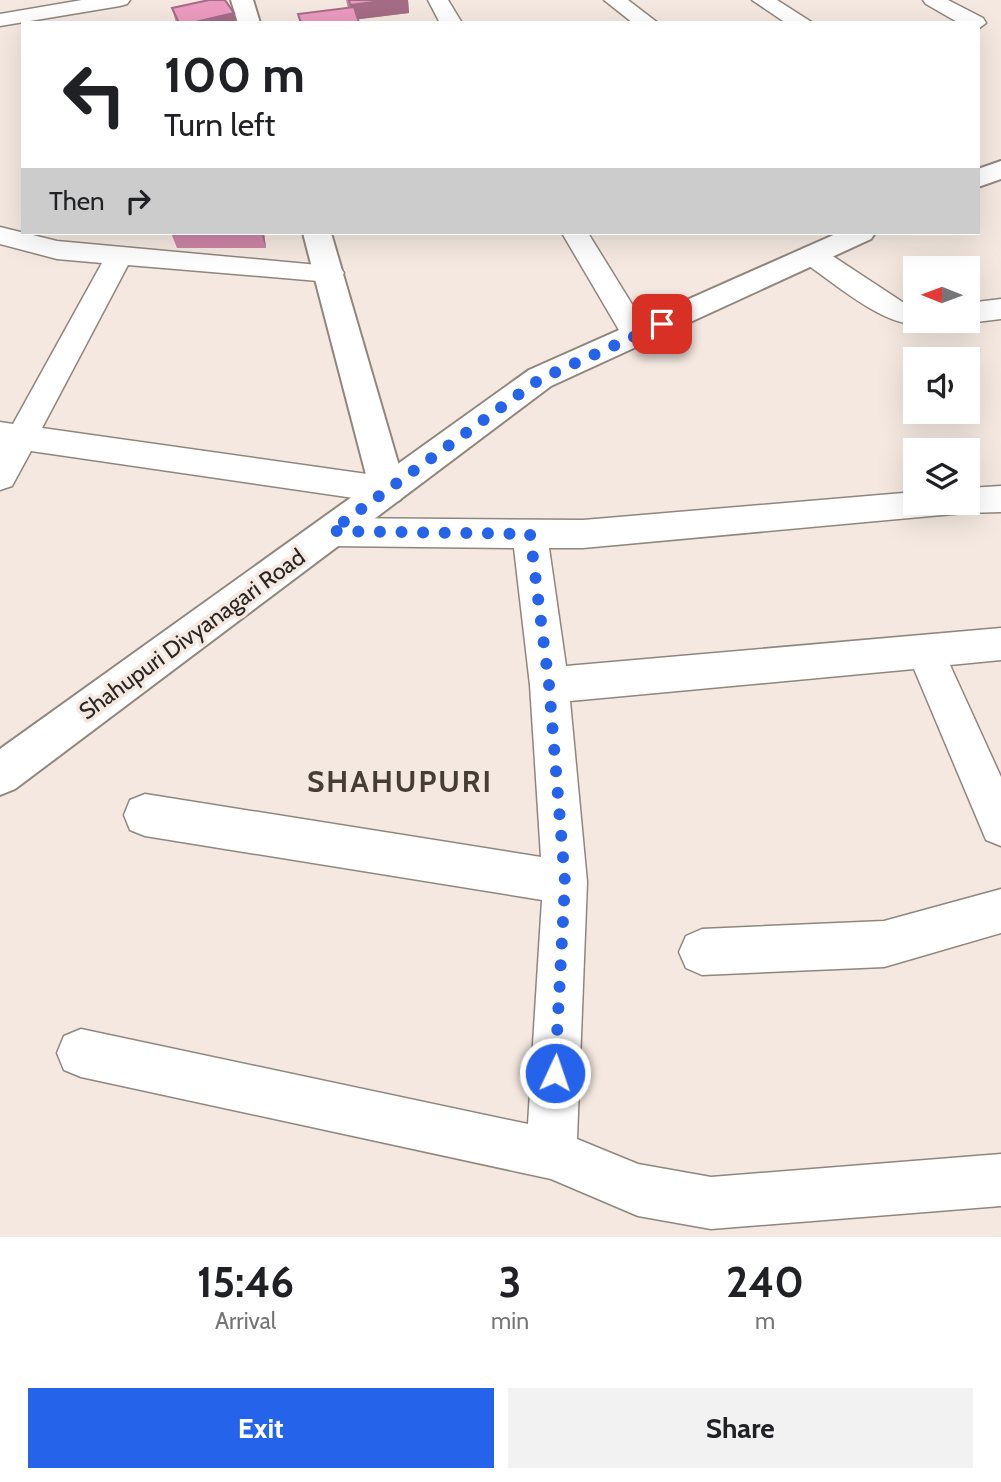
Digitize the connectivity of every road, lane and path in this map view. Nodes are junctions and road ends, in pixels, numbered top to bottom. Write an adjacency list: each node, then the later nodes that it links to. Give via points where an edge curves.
1 (120, 0): 7 (street)
2 (242, 0): 8 (main road)
3 (438, 0): 9 (street)
4 (614, 0): 10 (street)
5 (762, 0): 11 (street)
6 (933, 0): 12 (street)
7 (12, 12): 13 (street)
8 (248, 21)
9 (450, 21)
10 (644, 21)
11 (799, 21)
12 (975, 21)
13 (21, 37)
14 (1001, 169): 15 (main road)
15 (980, 178)
16 (0, 235): 20 (street)
17 (318, 235): 23 (main road)
18 (576, 235): 27 (street)
19 (857, 235): 22 (main road, Shahupuri Divyanagari Road)
20 (55, 242): 21 (street)
21 (120, 255): 23 (street); 28 (street)
22 (813, 255): 26 (street); 27 (main road, Shahupuri Divyanagari Road)
23 (330, 273): 30 (main road)
24 (1001, 309): 25 (street)
25 (980, 312)
26 (903, 313)
27 (636, 335): 30 (main road, Shahupuri Divyanagari Road, via 540,379)
28 (11, 436): 29 (street); 30 (street)
29 (0, 477)
30 (388, 490): 34 (main road, Shahupuri Divyanagari Road)
31 (1001, 499): 32 (street)
32 (980, 500)
33 (903, 507): 35 (street, via 583,534)
34 (331, 531): 35 (street); 39 (main road, Shahupuri Divyanagari Road)
35 (530, 534): 38 (street)
36 (1001, 644): 37 (street)
37 (925, 651): 38 (street); 41 (street)
38 (549, 685): 42 (street)
39 (0, 775)
40 (145, 815): 42 (street)
41 (1001, 825)
42 (565, 882): 46 (street)
43 (1001, 911): 44 (street, via 884,944)
44 (702, 952)
45 (81, 1053): 46 (street)
46 (551, 1154): 47 (street, via 638,1190 711,1203)
47 (1001, 1180)

